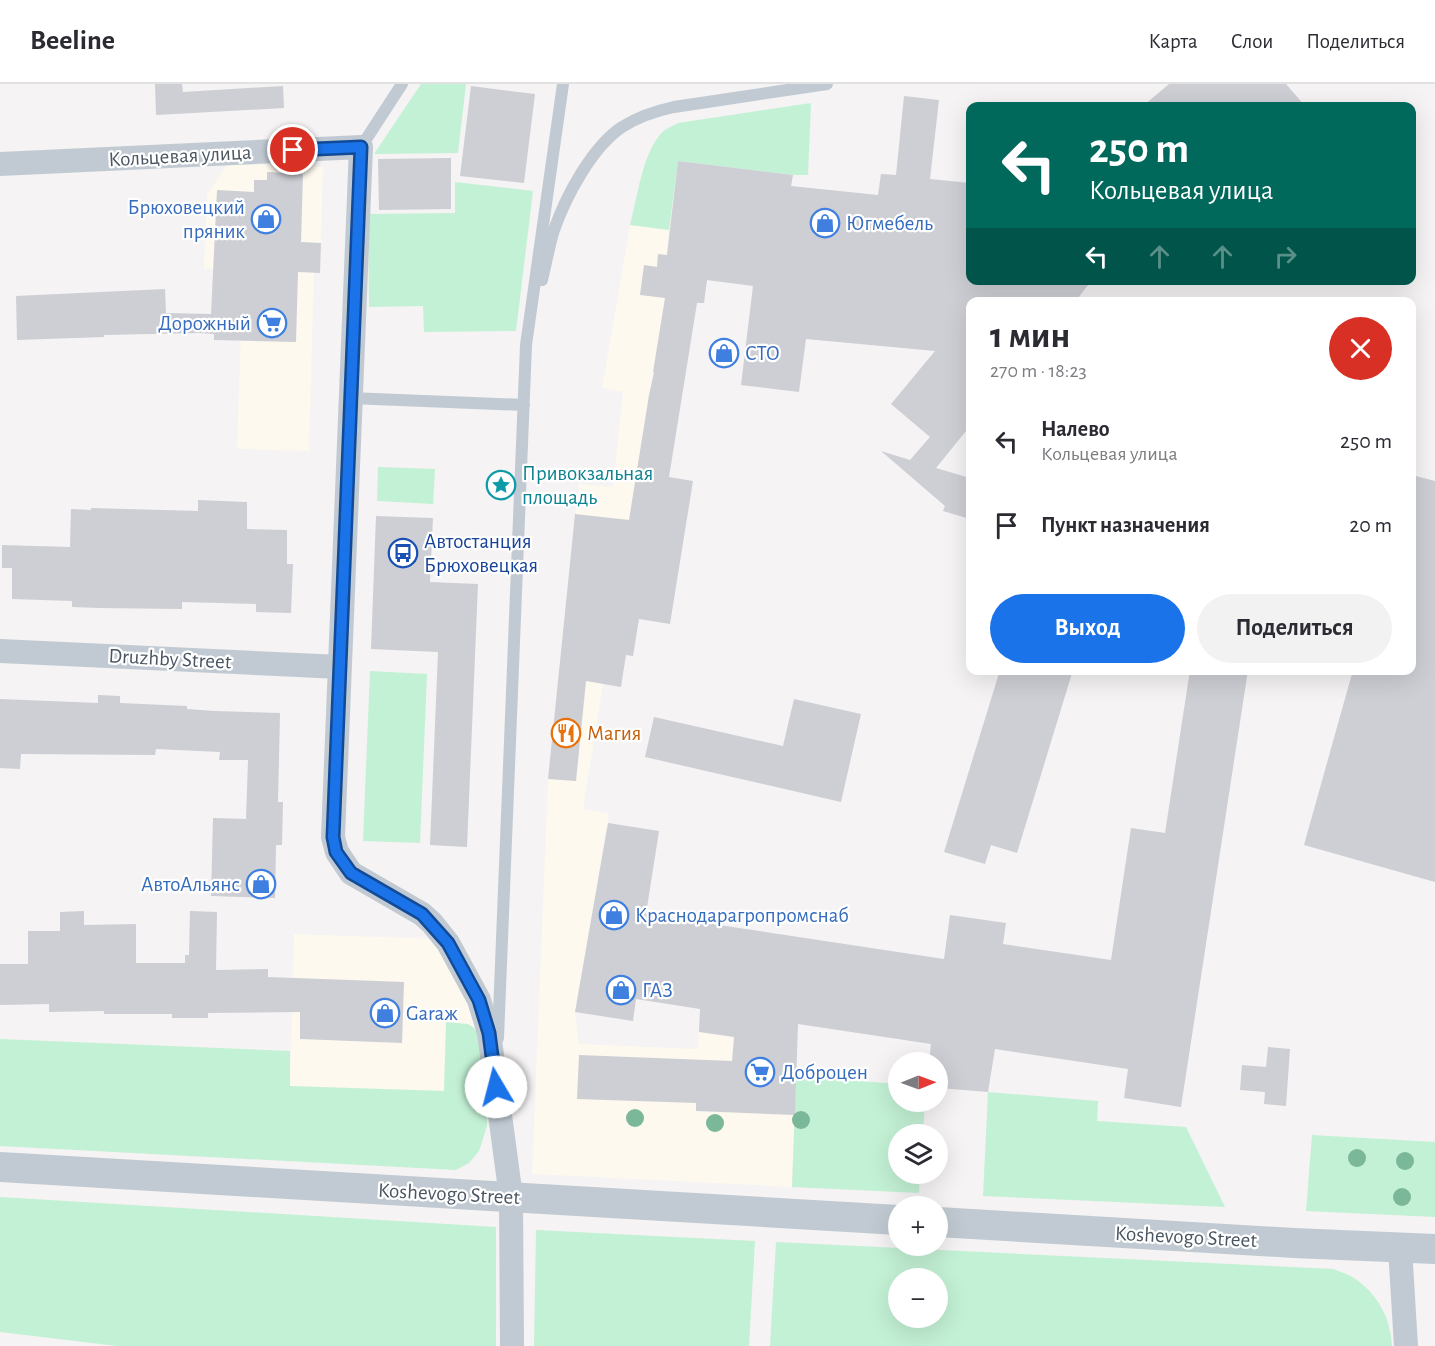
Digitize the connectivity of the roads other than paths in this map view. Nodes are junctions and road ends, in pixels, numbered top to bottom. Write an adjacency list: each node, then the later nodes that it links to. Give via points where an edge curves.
1 (402, 84): 4 (lane)
2 (827, 84): 6 (lane, via 674,106 637,119 609,138 589,162 563,207)
3 (561, 87): 6 (lane)
4 (361, 147): 5 (street, Кольцевая улица); 7 (street)
5 (0, 164)
6 (526, 345): 8 (lane)
7 (350, 398): 8 (lane); 10 (street)
8 (524, 405): 11 (lane)
9 (0, 651): 10 (street, Druzhby Street)
10 (340, 667): 11 (street, via 333,837 336,852 351,873 422,914 448,943 482,1007)
11 (496, 1087): 13 (street)
12 (0, 1167): 13 (street, Koshevogo Street)
13 (511, 1197): 14 (street, Koshevogo Street); 18 (street)
14 (888, 1219)
15 (948, 1223): 16 (street, Koshevogo Street)
16 (1400, 1248): 17 (street, Koshevogo Street); 19 (street)
17 (1435, 1249)
18 (512, 1346)
19 (1406, 1346)

